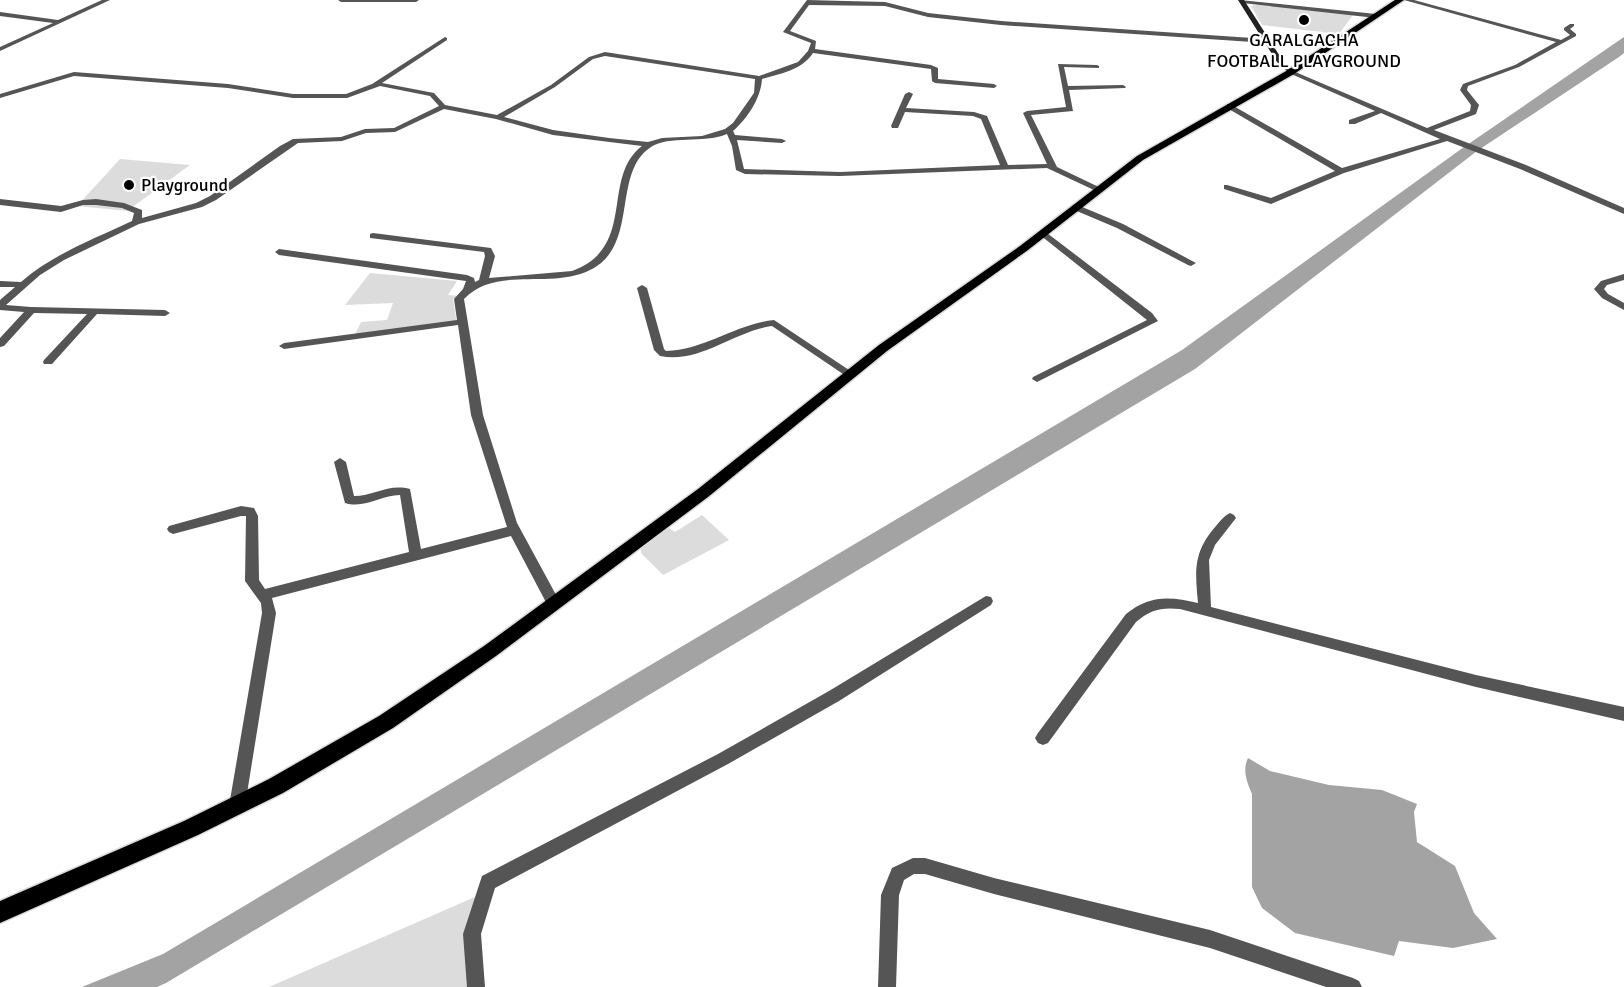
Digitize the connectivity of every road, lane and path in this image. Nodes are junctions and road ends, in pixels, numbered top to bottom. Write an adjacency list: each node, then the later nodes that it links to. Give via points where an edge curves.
1 (107, 0): 10 (street)
2 (341, 0): 3 (street)
3 (416, 0)
4 (1400, 0): 9 (main road)
5 (1407, 0): 14 (street)
6 (809, 1): 13 (street, via 885,4 928,15 990,22); 16 (street, via 786,32 814,42)
7 (1241, 1): 9 (street); 13 (street)
8 (0, 14): 10 (street)
9 (1376, 16): 18 (main road)
10 (57, 21): 15 (street)
11 (1572, 25): 14 (street, via 1566,29 1574,35)
12 (445, 39): 20 (street)
13 (1267, 41): 18 (street)
14 (1562, 42): 33 (street, via 1517,66 1465,85 1463,90 1475,105 1473,112)
15 (0, 49)
16 (812, 51): 19 (street, via 794,68); 21 (street, via 925,65 935,68 935,81)
17 (1097, 67): 23 (street, via 1060,65)
18 (1291, 72): 26 (main road); 29 (street)
19 (759, 78): 30 (street, via 633,56 598,55); 34 (street, via 758,92)
20 (374, 84): 25 (street, via 347,96 293,96 228,86 74,74); 27 (street, via 432,94)
21 (994, 86)
22 (1123, 87): 23 (street)
23 (1066, 88): 38 (street, via 1070,109 1027,114)
24 (909, 94): 28 (street)
25 (0, 96)
26 (1230, 106): 40 (street); 42 (main road, via 1140,158)
27 (443, 107): 30 (street); 46 (street, via 395,130 365,131 342,139 296,141 213,198)
28 (902, 110): 32 (street); 39 (street, via 974,114 984,118)
29 (1383, 110): 31 (street); 33 (street)
30 (498, 117): 37 (street, via 554,134)
31 (1352, 122)
32 (895, 126)
33 (1428, 130): 35 (street)
34 (730, 134): 36 (street); 37 (street, via 662,139); 39 (street, via 740,170 745,172 840,174)
35 (1447, 139): 40 (street); 45 (street)
36 (782, 141)
37 (647, 144): 52 (street, via 631,165 616,232 600,259 578,273 554,278 515,277)
38 (1053, 167): 39 (street); 42 (street)
39 (1005, 168)
40 (1341, 171): 41 (street, via 1271,201)
41 (1227, 187)
42 (1099, 189): 44 (main road)
43 (0, 202): 46 (street, via 61,209 85,202 124,206 139,212)
44 (1076, 207): 47 (main road); 50 (street)
45 (1624, 211)
46 (136, 222): 54 (street, via 61,258)
47 (1043, 233): 66 (main road, via 927,314); 67 (street, via 1153,321)
48 (373, 236): 52 (street, via 488,250)
49 (279, 252): 56 (street, via 467,278 471,280)
50 (1191, 263)
51 (1624, 277): 58 (street, via 1604,283 1599,289)
52 (483, 283): 56 (street)
53 (0, 284): 54 (street)
54 (24, 285): 57 (street)
55 (642, 288): 66 (street, via 659,350 664,354 706,347 774,323)
56 (468, 289): 62 (street, via 459,299)
57 (0, 306): 59 (street)
58 (1624, 306)
59 (31, 310): 60 (street); 63 (street)
60 (95, 311): 61 (street); 65 (street)
61 (165, 312)
62 (461, 322): 64 (street); 71 (street, via 477,415)
63 (0, 344)
64 (284, 346)
65 (48, 362)
66 (850, 374): 75 (main road, via 704,493)
67 (1037, 380)
68 (340, 462): 72 (street, via 349,500 406,492)
69 (1230, 518): 76 (street, via 1210,539 1202,558)
70 (173, 529): 73 (street, via 250,511 252,581)
71 (515, 530): 72 (street); 75 (street)
72 (416, 556): 73 (street)
73 (263, 595): 79 (street, via 269,613)
74 (986, 601): 81 (street, via 834,696 723,759 488,882 471,934)
75 (554, 604): 79 (main road, via 386,722)
76 (1204, 611): 77 (street, via 1464,679); 78 (street, via 1159,601 1141,609)
77 (1624, 714)
78 (1043, 738)
79 (237, 806): 80 (main road)
80 (0, 912)
81 (476, 987)
82 (887, 987): 83 (street, via 890,895 898,874 913,866 1210,939)
83 (1353, 987)

